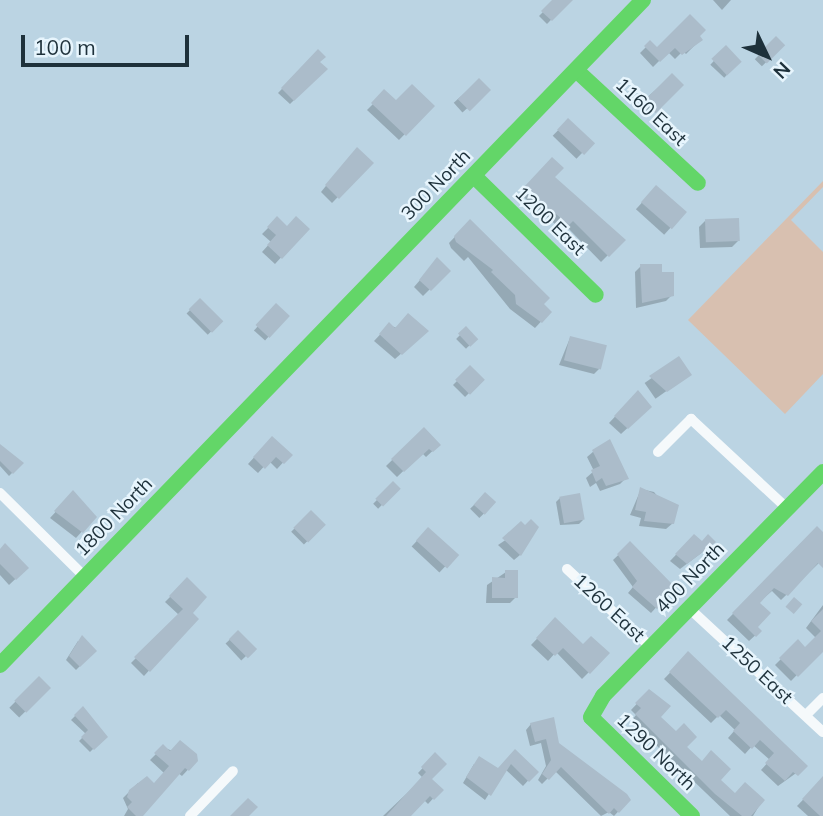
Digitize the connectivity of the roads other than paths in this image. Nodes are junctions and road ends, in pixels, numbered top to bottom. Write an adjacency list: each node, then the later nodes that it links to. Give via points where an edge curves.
1 (643, 0): 2 (street, 300 North)
2 (576, 70): 3 (street, 300 North); 4 (street, 1160 East)
3 (474, 176): 5 (street, 1200 East); 6 (street, 300 North)
4 (698, 183)
5 (596, 295)
6 (259, 399): 12 (street, 1800 North)
7 (658, 452): 10 (street, via 691,419)
8 (823, 472): 10 (street, 400 North)
9 (0, 493): 12 (street)
10 (788, 509): 13 (street, 400 North)
11 (567, 569): 14 (street, 1260 East)
12 (85, 577): 15 (street, 1800 North)
13 (690, 609): 14 (street, 400 North); 17 (street, 1250 East)
14 (652, 648): 18 (street, 400 North, via 604,696)
15 (0, 664)
16 (823, 698): 17 (street)
17 (806, 716): 19 (street, 1250 East)
18 (591, 717): 22 (street, 1290 North)
19 (823, 732)
20 (233, 771): 21 (street)
21 (190, 816)
22 (692, 816)

